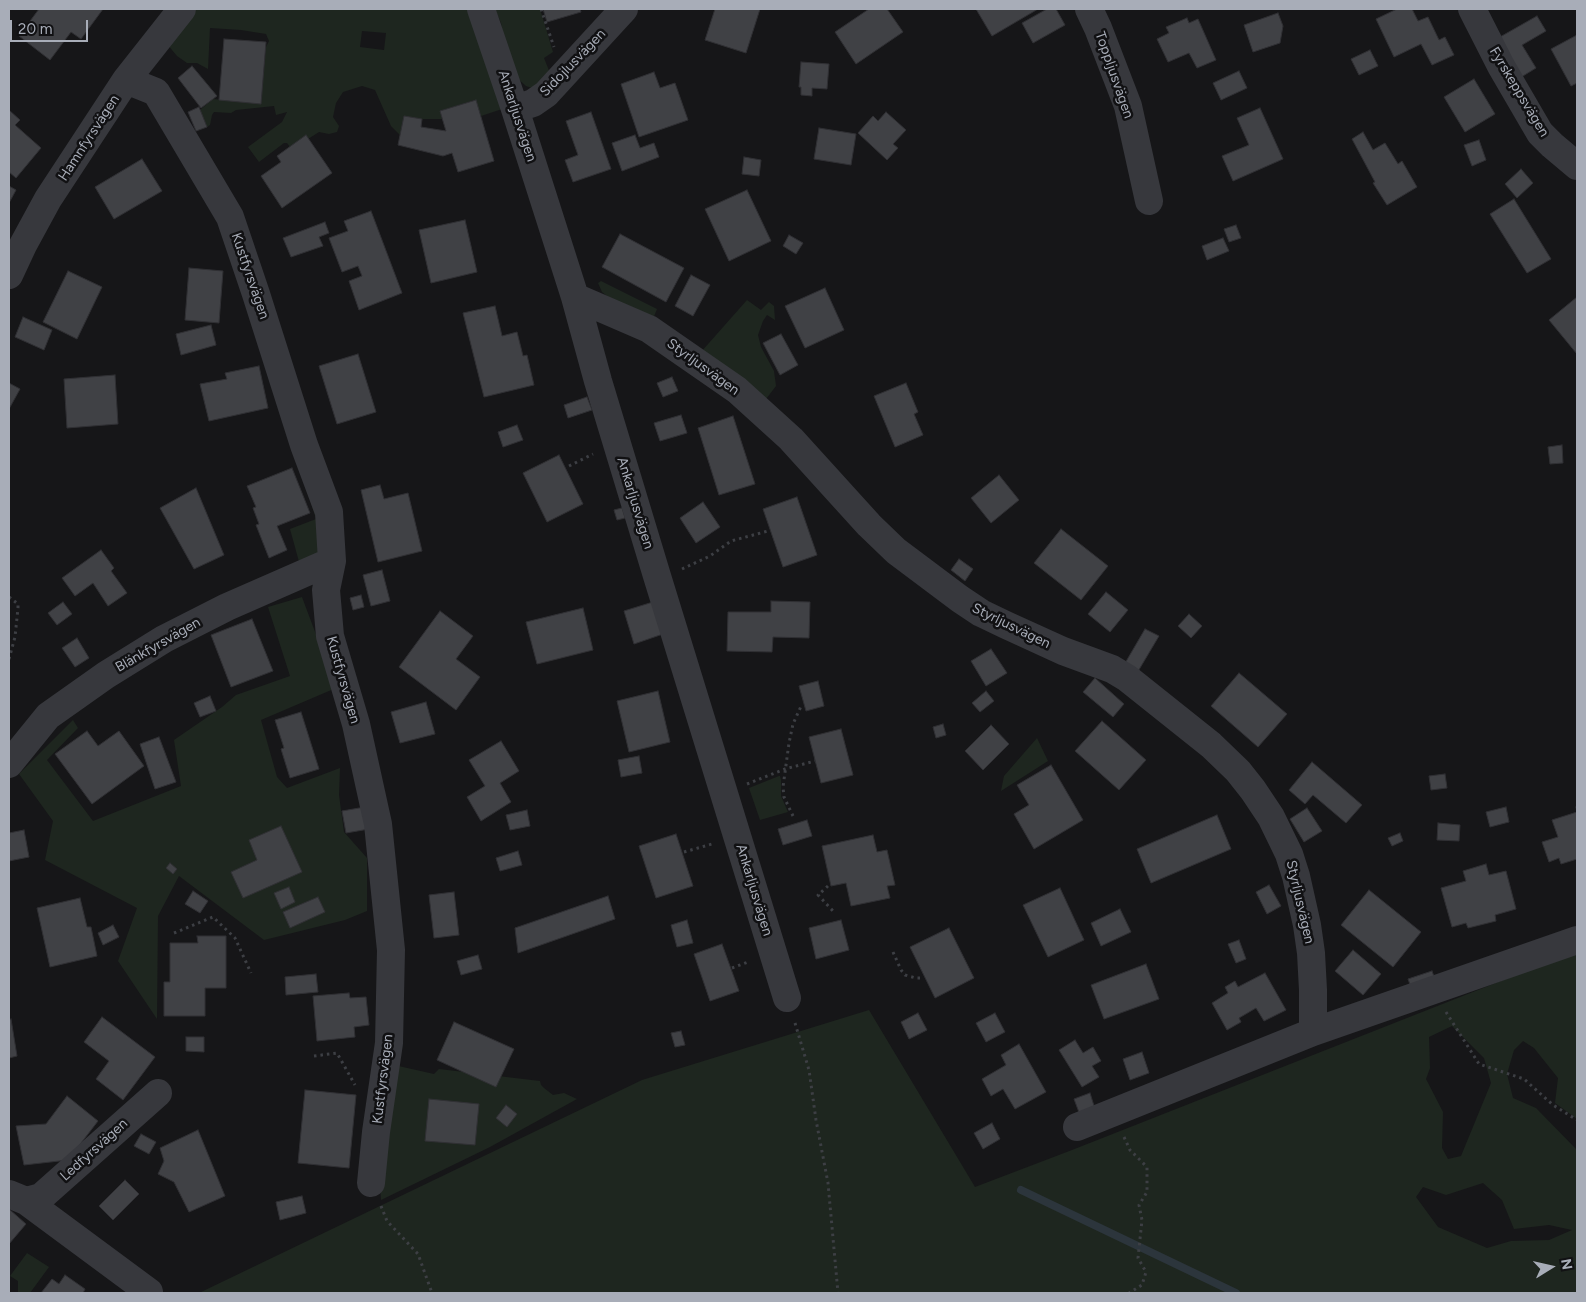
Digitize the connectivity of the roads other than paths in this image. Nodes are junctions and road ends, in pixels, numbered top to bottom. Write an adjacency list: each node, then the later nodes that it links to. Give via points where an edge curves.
1 (182, 9): 6 (street, Hamnfyrsvägen)
2 (481, 9): 7 (street, Ankarljusvägen)
3 (624, 9): 7 (street, Sidojlusvägen, via 546,94)
4 (1089, 9): 9 (street, Toppljusvägen, via 1128,106)
5 (1472, 9): 8 (street, Fyrskeppsvägen, via 1540,133)
6 (126, 80): 10 (street, Hamnfyrsvägen, via 48,199); 12 (street, Kustfyrsvägen, via 156,92 230,217 329,512)
7 (515, 109): 11 (street, Ankarljusvägen)
8 (1577, 166)
9 (1149, 201)
10 (9, 275)
11 (575, 297): 15 (street, Ankarljusvägen); 16 (street, Styrljusvägen, via 649,329 737,390 791,439 896,551 960,599 1006,625 1127,678 1211,745 1238,771 1271,818 1296,876 1311,953)
12 (332, 561): 13 (street, Blänkfyrsvägen, via 164,639 106,675 48,716); 19 (street, Kustfyrsvägen, via 326,590 330,636 356,724 378,824 391,950 389,1043)
13 (9, 764)
14 (1577, 940): 16 (street)
15 (787, 998)
16 (1313, 1032): 18 (street)
17 (158, 1092): 20 (street, Ledfyrsvägen, via 41,1197)
18 (1077, 1127)
19 (371, 1183)
20 (17, 1197): 21 (street, Ledfyrsvägen)
21 (149, 1292)

